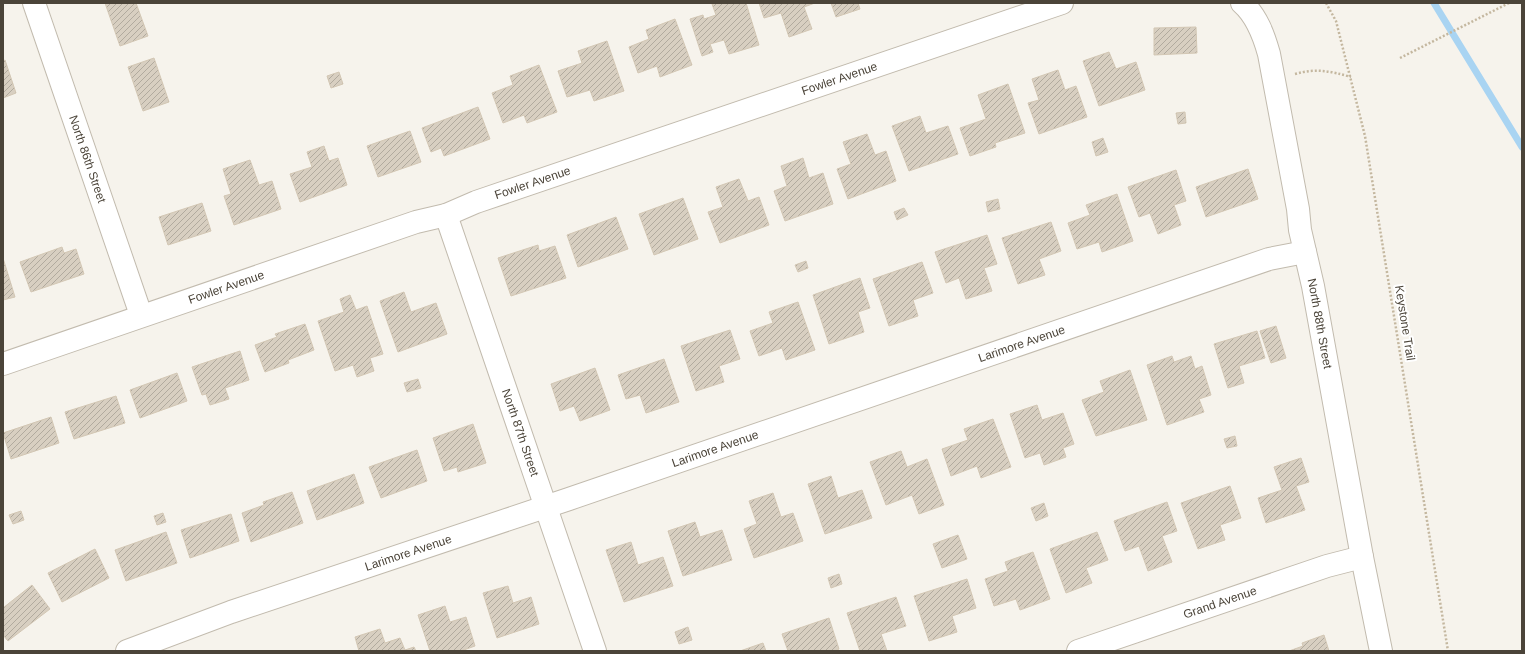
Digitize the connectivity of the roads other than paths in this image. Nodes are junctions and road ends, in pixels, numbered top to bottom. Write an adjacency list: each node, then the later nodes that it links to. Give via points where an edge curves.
1 (34, 3): 6 (street, North 86th Street)
2 (1062, 3): 4 (street, Fowler Avenue, via 476,202)
3 (1242, 3): 5 (street, North 88th Street, via 1257,21 1265,39)
4 (446, 215): 6 (street, Fowler Avenue, via 416,222); 8 (street, North 87th Street)
5 (1305, 252): 8 (street, Larimore Avenue, via 1269,259); 9 (street, North 88th Street)
6 (141, 315): 7 (street, Fowler Avenue)
7 (3, 364)
8 (545, 506): 10 (street, Larimore Avenue, via 231,612); 11 (street, North 87th Street)
9 (1362, 557): 12 (street, Grand Avenue, via 1327,566); 13 (street, North 88th Street)
10 (127, 651)
11 (595, 651)
12 (1078, 651)
13 (1381, 651)

